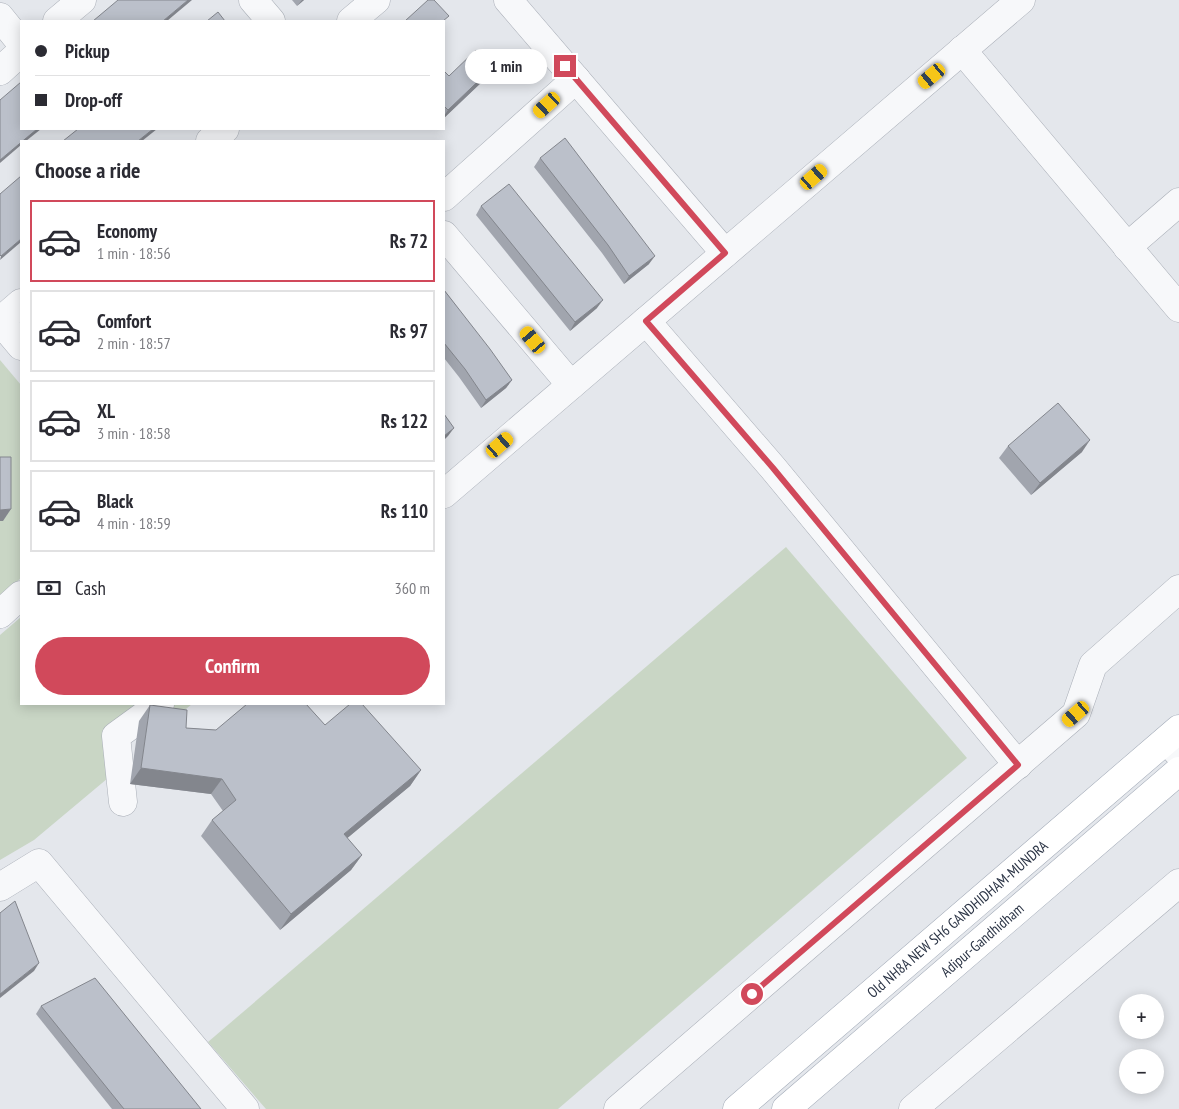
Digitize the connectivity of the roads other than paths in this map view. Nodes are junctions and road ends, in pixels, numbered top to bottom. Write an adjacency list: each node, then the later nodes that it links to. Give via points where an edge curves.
1 (82, 0): 7 (street)
2 (253, 0): 8 (street)
3 (376, 0): 9 (street)
4 (508, 0): 14 (street)
5 (1016, 1): 11 (street)
6 (0, 17): 10 (street)
7 (58, 20)
8 (270, 20)
9 (352, 20)
10 (20, 42)
11 (962, 50): 20 (street); 21 (street)
12 (20, 53): 13 (street)
13 (0, 71)
14 (576, 79): 17 (street); 21 (street)
15 (224, 130): 16 (street)
16 (211, 140)
17 (445, 196)
18 (1179, 202): 20 (street)
19 (445, 236): 27 (street)
20 (1127, 247): 23 (street)
21 (725, 253): 25 (street)
22 (20, 304): 24 (street)
23 (1179, 308)
24 (0, 321): 26 (street)
25 (646, 321): 27 (street); 34 (street, via 773,468)
26 (20, 345)
27 (571, 385): 28 (street)
28 (445, 493)
29 (1179, 590): 34 (street, via 1093,665 1076,714)
30 (20, 596): 31 (street)
31 (0, 614)
32 (159, 705): 36 (street, via 116,736)
33 (1175, 741): 41 (main road, Old NH8A NEW SH6 GANDHIDHAM-MUNDRA)
34 (1018, 765): 40 (street)
35 (1179, 771): 42 (main road, Adipur-Gandhidham)
36 (123, 802)
37 (1179, 883): 43 (street)
38 (0, 887): 39 (street, via 39,863)
39 (244, 1109)
40 (618, 1109)
41 (737, 1109)
42 (786, 1109)
43 (913, 1109)

